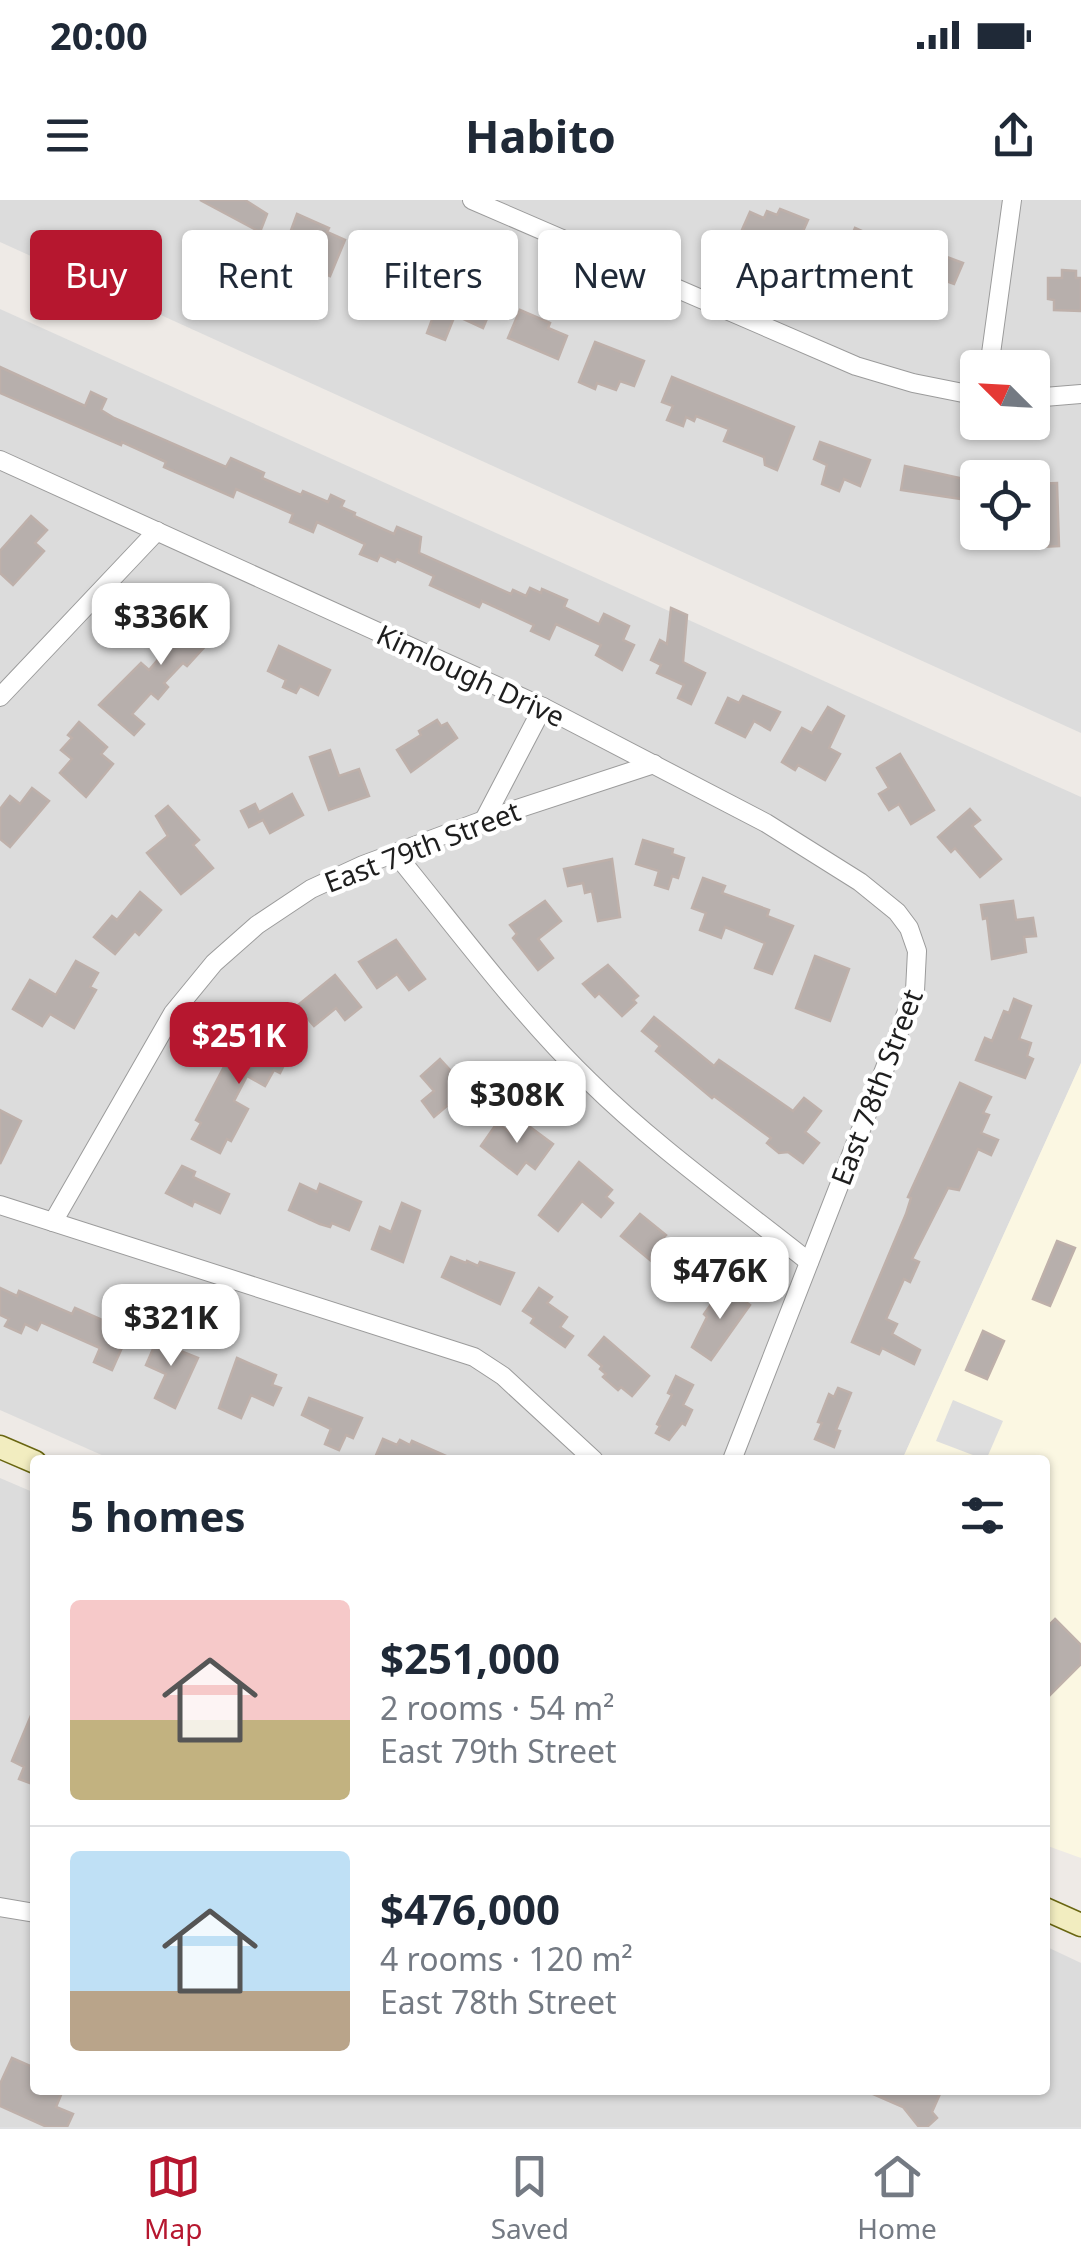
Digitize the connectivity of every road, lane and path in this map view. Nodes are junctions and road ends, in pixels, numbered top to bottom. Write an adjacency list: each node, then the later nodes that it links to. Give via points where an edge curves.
1 (472, 200): 4 (street, via 856,366)
2 (1012, 200): 3 (street)
3 (991, 350)
4 (960, 392)
5 (1081, 394): 6 (street)
6 (1050, 397)
7 (0, 460): 8 (street, Kimlough Drive)
8 (156, 532): 9 (street); 10 (street, Kimlough Drive)
9 (0, 697)
10 (543, 707): 11 (street, Kimlough Drive); 12 (street)
11 (654, 764): 12 (street, East 79th Street); 14 (street, Kimlough Drive, via 860,882 897,912)
12 (484, 820): 13 (street, East 79th Street)
13 (394, 854): 16 (street, East 79th Street, via 276,910 209,969 164,1026); 17 (street, via 588,1081)
14 (912, 937): 17 (street, East 78th Street, via 919,967 915,991)
15 (0, 1205): 16 (street)
16 (52, 1222): 19 (street, via 474,1357)
17 (809, 1262): 20 (street, East 78th Street)
18 (0, 1447): 21 (main road)
19 (589, 1455)
20 (734, 1455)
21 (30, 1460)
22 (0, 1907): 24 (street)
23 (1050, 1911): 25 (main road)
24 (30, 1912)
25 (1081, 1925)

